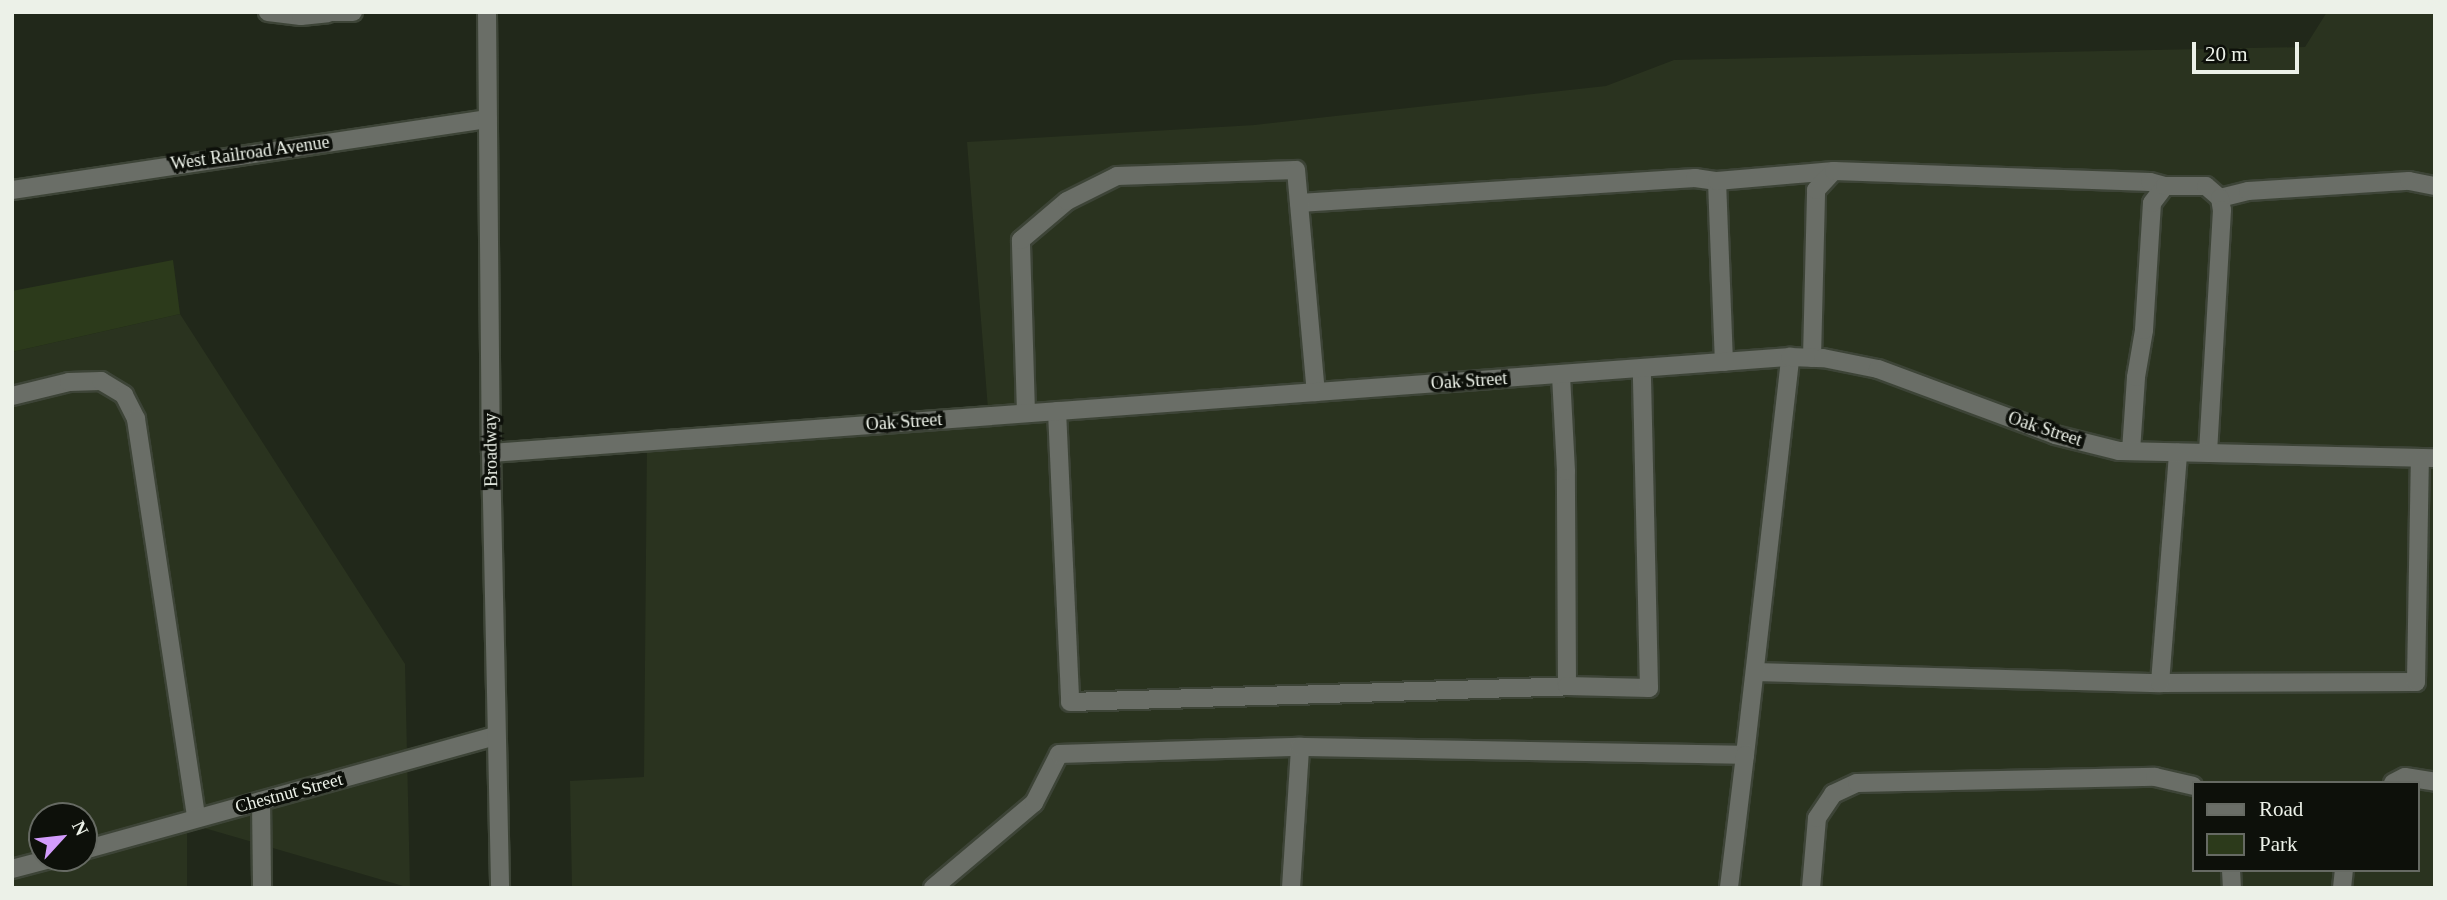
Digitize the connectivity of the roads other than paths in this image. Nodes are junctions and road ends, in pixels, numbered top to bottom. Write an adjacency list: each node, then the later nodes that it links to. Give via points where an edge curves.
1 (268, 12): 4 (street)
2 (353, 12): 4 (street)
3 (487, 12): 5 (street, Broadway)
4 (328, 13)
5 (488, 119): 10 (street, West Railroad Avenue); 23 (street, Broadway)
6 (1834, 170): 7 (street); 8 (street); 14 (street, via 1816,190)
7 (1717, 181): 12 (street, via 1695,178); 15 (street)
8 (2165, 186): 11 (street, via 2206,186); 22 (street, via 2152,204)
9 (2435, 186): 11 (street, via 2409,181 2248,191)
10 (12, 190)
11 (2220, 198): 25 (street)
12 (1299, 203): 18 (street); 21 (street, via 1296,170 1117,176 1067,201 1021,240)
13 (1790, 357): 14 (street, Oak Street); 15 (street, Oak Street); 27 (street)
14 (1812, 358): 22 (street, Oak Street, via 1878,369 2055,435)
15 (1724, 362): 16 (street, Oak Street)
16 (1642, 368): 17 (street, Oak Street); 29 (street, via 1648,688)
17 (1561, 374): 18 (street, Oak Street); 29 (street)
18 (1316, 392): 20 (street, Oak Street)
19 (12, 396): 37 (street, via 69,382 101,381 124,395 136,419)
20 (1057, 411): 21 (street, Oak Street); 29 (street, via 1070,702)
21 (1026, 413): 23 (street, Oak Street)
22 (2131, 451): 24 (street, Oak Street)
23 (491, 453): 30 (street, Broadway)
24 (2178, 453): 25 (street, Oak Street); 28 (street)
25 (2208, 453): 26 (street, Oak Street)
26 (2428, 458): 28 (street, via 2416,682)
27 (1755, 671): 28 (street); 32 (street)
28 (2160, 683)
29 (1567, 686)
30 (495, 736): 36 (street, Chestnut Street); 40 (street, Broadway)
31 (1300, 747): 32 (street); 41 (street, via 1059,754 1034,803); 42 (street)
32 (1745, 755): 43 (street)
33 (2397, 781): 34 (street, via 2405,777)
34 (2435, 782)
35 (2192, 786): 44 (street, via 2155,777 1857,783 1833,794 1817,818)
36 (261, 801): 37 (street, Chestnut Street); 39 (street)
37 (196, 818): 38 (street, Chestnut Street)
38 (98, 846)
39 (262, 888)
40 (500, 888)
41 (933, 888)
42 (1292, 888)
43 (1729, 888)
44 (1811, 888)

